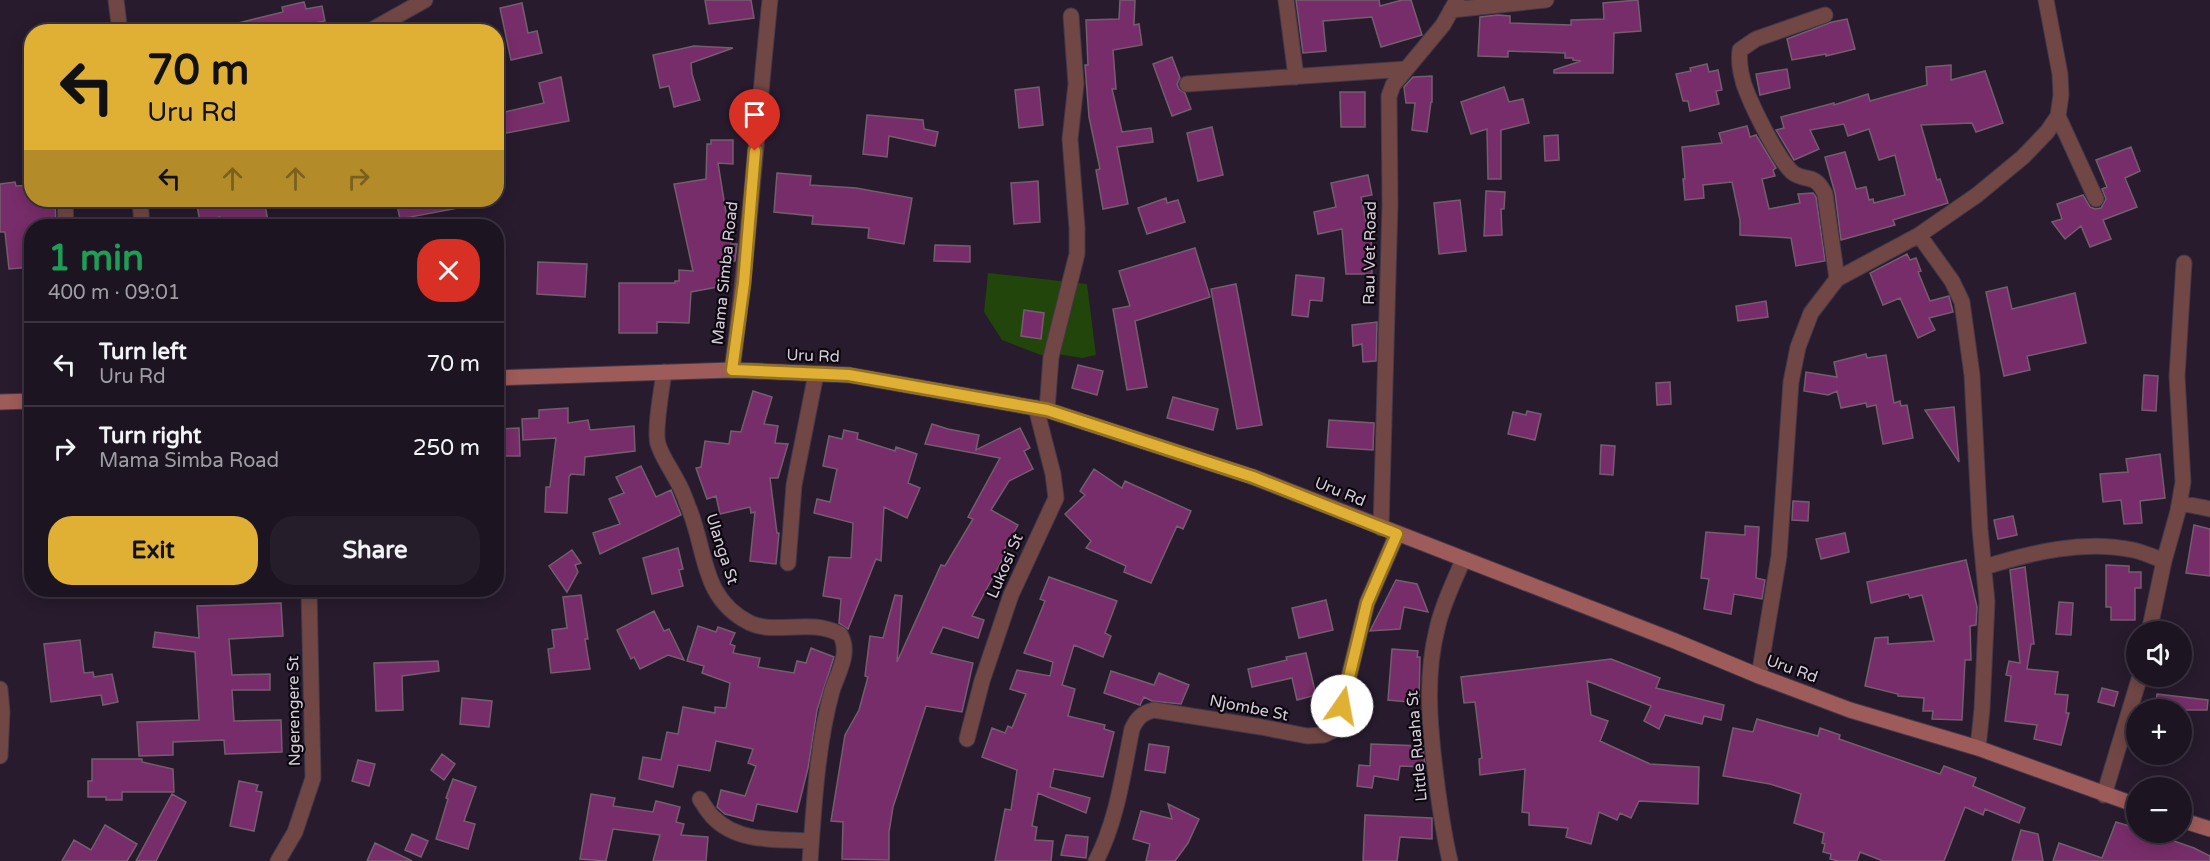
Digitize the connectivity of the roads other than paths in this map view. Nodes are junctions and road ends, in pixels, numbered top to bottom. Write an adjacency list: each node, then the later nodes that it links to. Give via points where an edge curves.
1 (116, 0): 10 (street)
2 (425, 0): 11 (street)
3 (770, 0): 20 (street, Mama Simba Road, via 744,283)
4 (1286, 0): 13 (street)
5 (1546, 0): 7 (street)
6 (2046, 0): 15 (street, via 2060,74)
7 (1454, 5): 12 (street, Rau Vet Road, via 1443,25)
8 (1825, 15): 19 (street, via 1756,39 1740,50 1739,59 1747,94 1781,156 1794,173 1814,180 1825,194)
9 (1071, 16): 26 (street, Lukosi St, via 1076,84 1070,139 1077,254)
10 (119, 24)
11 (382, 24)
12 (1406, 69): 13 (street); 29 (street, Rau Vet Road, via 1389,96)
13 (1296, 77): 14 (street)
14 (1187, 84)
15 (2058, 116): 16 (street); 17 (street, via 2023,158)
16 (2096, 199)
17 (1919, 235): 19 (street); 34 (street, via 1962,302 1972,375)
18 (2184, 262): 27 (street, via 2177,376 2183,482)
19 (1837, 279): 37 (street, via 1811,313 1798,346 1791,382 1779,556)
20 (732, 370): 21 (street, Uru Rd); 22 (street, Uru Rd)
21 (664, 372): 23 (street, Uru Rd); 49 (street, Ulanga St, via 657,443 691,512 707,573 718,598 752,624 821,626 840,634 844,644 845,656 826,720)
22 (816, 374): 26 (street, Uru Rd, via 849,375); 33 (street, via 794,485)
23 (504, 378)
24 (24, 401): 25 (street)
25 (0, 402)
26 (1041, 409): 29 (street, Uru Rd, via 1253,477); 41 (street, Lukosi St, via 1056,498 1011,595)
27 (2180, 503): 28 (street); 32 (street)
28 (2210, 509)
29 (1381, 528): 30 (street, Uru Rd)
30 (1397, 534): 31 (street, Uru Rd); 52 (street, Njombe St, via 1367,603 1336,729 1324,735 1307,736 1177,713 1144,713 1132,729 1113,817)
31 (1464, 560): 37 (street, Uru Rd); 53 (street, Little Ruaha St, via 1437,626 1429,684 1437,784)
32 (2164, 561): 34 (street, via 2135,550 2077,546 2018,556); 36 (street)
33 (788, 563)
34 (1985, 567): 42 (street, via 1987,633)
35 (309, 597): 50 (street, Ngerengere St, via 313,778 294,832)
36 (2151, 621)
37 (1759, 676): 42 (street, Uru Rd, via 1850,710)
38 (2137, 687): 44 (street)
39 (0, 689): 40 (street)
40 (1, 713): 43 (street)
41 (967, 739)
42 (1978, 748): 44 (street, Uru Rd)
43 (0, 756)
44 (2104, 795): 46 (street, Uru Rd)
45 (699, 799): 49 (street, via 713,818 735,832)
46 (2126, 802)
47 (2192, 823): 48 (street)
48 (2210, 829)
49 (811, 841): 51 (street, Ulanga St)
50 (278, 861)
51 (810, 861)
52 (1096, 861)
53 (1450, 861)

